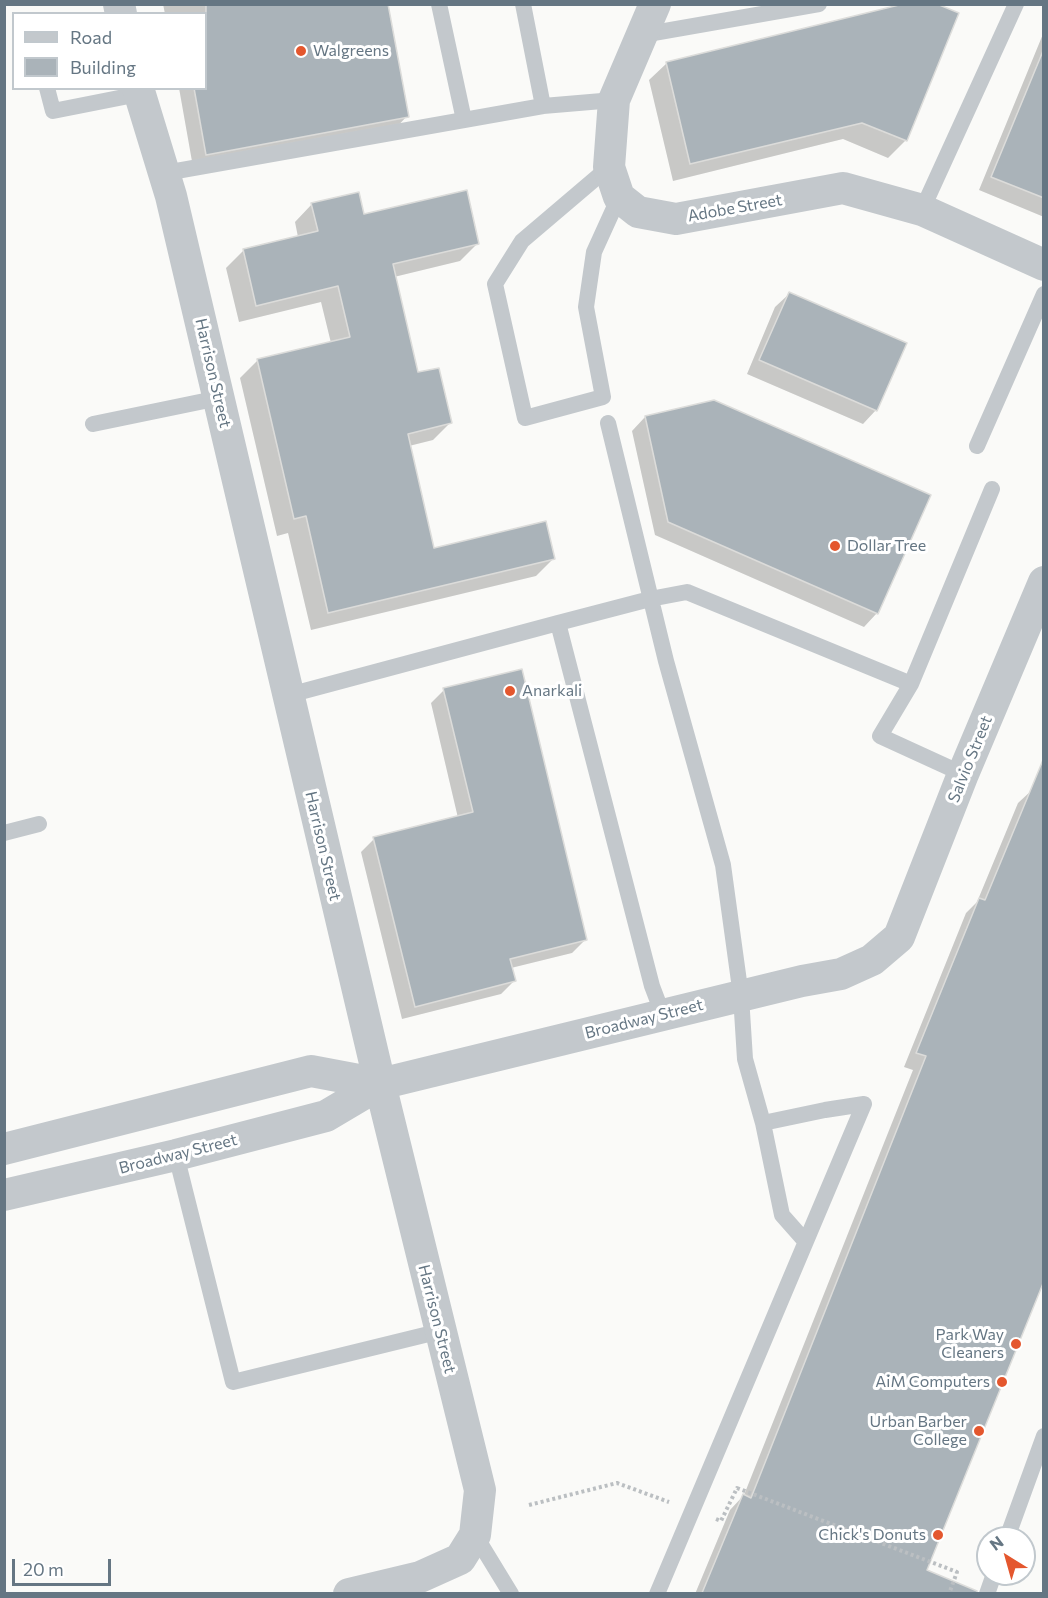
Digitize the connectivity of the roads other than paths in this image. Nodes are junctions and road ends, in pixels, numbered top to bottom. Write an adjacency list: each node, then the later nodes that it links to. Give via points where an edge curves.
1 (439, 4): 11 (lane)
2 (523, 4): 10 (lane)
3 (655, 4): 6 (street)
4 (819, 4): 6 (lane)
5 (1016, 4): 15 (lane)
6 (642, 35): 9 (street)
7 (48, 90): 8 (lane, via 53,111)
8 (139, 91): 13 (street, Harrison Street)
9 (614, 100): 10 (lane); 12 (street)
10 (543, 106): 11 (lane)
11 (464, 120): 13 (lane)
12 (609, 167): 14 (street); 14 (lane, via 522,241 495,284 525,418 603,397 586,307 594,252)
13 (165, 173): 18 (street, Harrison Street)
14 (619, 197): 15 (street, Adobe Street, via 638,212 676,219 843,188)
15 (922, 210): 16 (street, Adobe Street)
16 (1044, 264)
17 (1044, 294): 21 (lane)
18 (219, 398): 20 (lane); 27 (street, Harrison Street)
19 (608, 423): 24 (lane)
20 (93, 424)
21 (977, 447)
22 (992, 489): 26 (lane)
23 (1043, 584): 28 (street, Salvio Street)
24 (650, 599): 25 (lane); 26 (lane, via 687,592); 32 (lane, via 723,865)
25 (558, 623): 27 (lane); 33 (lane, via 652,986)
26 (911, 684): 28 (lane, via 880,736)
27 (289, 695): 34 (street, Harrison Street)
28 (963, 774): 31 (street, Salvio Street)
29 (39, 824): 30 (lane)
30 (4, 833)
31 (899, 937): 32 (street, Broadway Street, via 872,960 841,974)
32 (741, 996): 33 (street, Broadway Street); 35 (lane, via 745,1059)
33 (663, 1015): 34 (street, Broadway Street)
34 (380, 1084): 36 (street, Broadway Street, via 311,1071); 37 (street, Broadway Street, via 326,1116); 40 (street, Harrison Street)
35 (763, 1123): 39 (lane, via 782,1215); 39 (lane, via 864,1104)
36 (4, 1149)
37 (176, 1155): 38 (street, Broadway Street); 40 (lane, via 233,1382)
38 (4, 1195)
39 (805, 1241): 46 (lane)
40 (441, 1331): 43 (street, Harrison Street, via 480,1490)
41 (1044, 1436): 42 (lane)
42 (1011, 1526)
43 (475, 1535): 44 (street, Harrison Street, via 460,1559 420,1577); 45 (lane)
44 (349, 1593)
45 (512, 1593)
46 (657, 1593)

